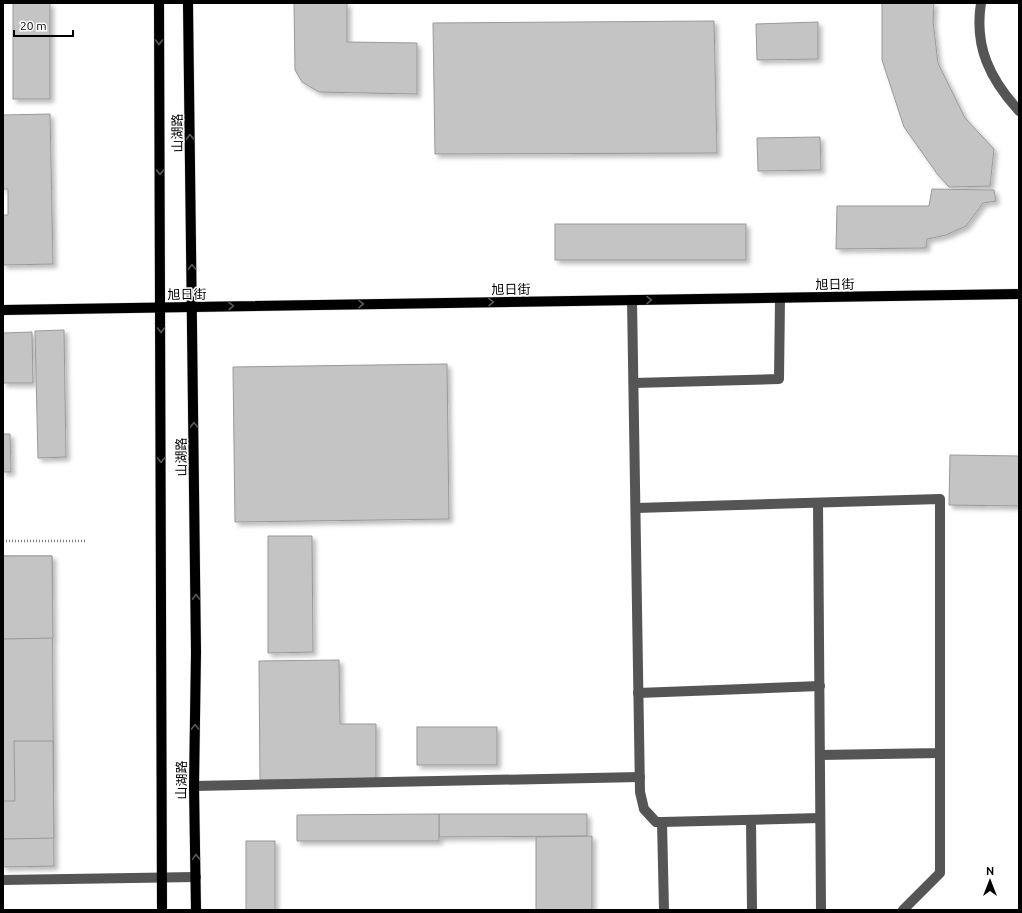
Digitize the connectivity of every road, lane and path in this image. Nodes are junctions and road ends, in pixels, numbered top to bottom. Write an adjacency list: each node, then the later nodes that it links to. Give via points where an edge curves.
1 (159, 3): 9 (main road, 山湖路, one-way to 9)
2 (188, 3): 8 (main road, 山湖路, one-way to 2)
3 (981, 3): 4 (street, via 978,17 981,49 989,69 1007,98)
4 (1019, 111)
5 (1019, 294): 6 (main road, 旭日街)
6 (780, 298): 7 (main road, 旭日街, one-way to 6); 11 (street, via 779,380)
7 (632, 300): 8 (main road, 旭日街, one-way to 7); 11 (street)
8 (192, 306): 9 (main road, 旭日街); 21 (main road, 山湖路, one-way to 8, via 196,652)
9 (161, 307): 10 (main road, 旭日街); 26 (main road, 山湖路, one-way to 26)
10 (3, 310)
11 (634, 383): 13 (street)
12 (818, 503): 13 (street); 16 (street); 18 (street, via 940,499)
13 (636, 508): 17 (street)
14 (3, 541): 15 (path)
15 (85, 541)
16 (820, 686): 17 (street); 19 (street)
17 (638, 693): 20 (street)
18 (940, 753): 19 (street); 33 (street, via 940,873)
19 (820, 755): 22 (street)
20 (640, 777): 21 (street); 24 (street, via 644,809 656,822)
21 (194, 786): 25 (main road, 山湖路, one-way to 21)
22 (820, 818): 23 (street); 32 (street)
23 (751, 821): 24 (street); 31 (street)
24 (662, 822): 30 (street)
25 (196, 877): 26 (street); 29 (main road, 山湖路)
26 (162, 878): 27 (street); 28 (main road, 山湖路)
27 (3, 880)
28 (162, 910)
29 (196, 910)
30 (664, 910)
31 (752, 910)
32 (821, 910)
33 (903, 910)

